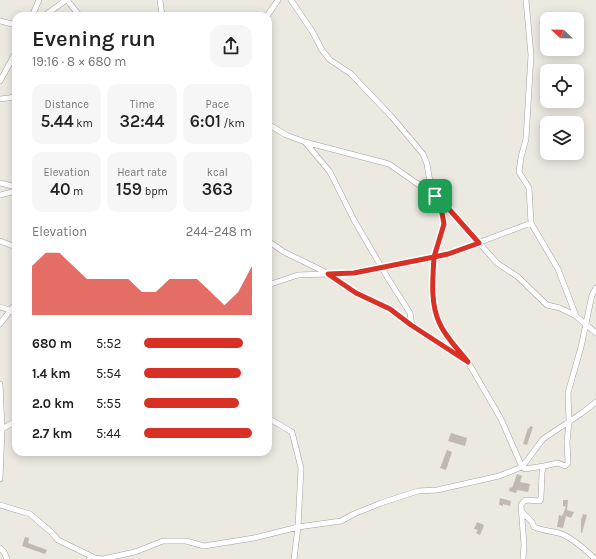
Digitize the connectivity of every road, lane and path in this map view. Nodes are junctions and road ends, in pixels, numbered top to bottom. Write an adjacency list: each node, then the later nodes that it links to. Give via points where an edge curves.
1 (39, 0): 7 (street)
2 (67, 0): 8 (street); 9 (street)
3 (160, 0): 10 (street)
4 (278, 0): 11 (street)
5 (291, 0): 24 (street, via 330,60 350,73 423,154 428,164)
6 (526, 0): 25 (street, via 531,55 526,139 519,172 529,188)
7 (34, 12)
8 (50, 12)
9 (77, 12)
10 (162, 12)
11 (270, 12)
12 (0, 21): 13 (street)
13 (12, 23)
14 (12, 59): 15 (street)
15 (0, 81)
16 (12, 98): 17 (street)
17 (0, 99)
18 (272, 126): 19 (street)
19 (305, 142): 24 (street, via 389,164); 31 (street, via 330,172)
20 (0, 183): 21 (street)
21 (12, 187)
22 (12, 192): 23 (street)
23 (0, 195)
24 (435, 196): 27 (street); 30 (street, via 444,224)
25 (531, 223): 27 (street); 39 (street, via 558,269)
26 (0, 241): 29 (street)
27 (479, 243): 30 (street); 39 (street, via 497,263 518,277 547,305)
28 (272, 244): 32 (street)
29 (12, 245)
30 (434, 257): 31 (street); 44 (street, via 435,307 438,322)
31 (382, 268): 32 (street); 42 (street, via 410,313)
32 (328, 274): 33 (street, via 298,275); 42 (street, via 356,293 390,309)
33 (272, 284)
34 (596, 288): 41 (street)
35 (0, 307): 37 (street)
36 (12, 307): 37 (street)
37 (9, 310): 38 (street); 40 (street)
38 (12, 311)
39 (576, 316): 41 (street)
40 (0, 324)
41 (586, 324): 43 (street); 48 (street, via 568,393)
42 (412, 326): 44 (street)
43 (596, 333)
44 (468, 362): 52 (street, via 501,419)
45 (0, 384): 50 (street)
46 (596, 402): 48 (street)
47 (272, 420): 56 (street, via 292,432 301,468)
48 (569, 422): 51 (street, via 566,442 568,463 565,466 558,462); 52 (street, via 543,439)
49 (12, 423): 50 (street)
50 (1, 429): 53 (street)
51 (544, 466): 52 (street, via 526,469); 55 (street, via 540,501 525,500 521,505)
52 (522, 467): 56 (street, via 490,479 437,490 418,491 381,503 341,521)
53 (0, 479)
54 (0, 506): 58 (street, via 30,514 58,540)
55 (523, 513): 62 (street); 63 (street, via 534,527 570,538)
56 (298, 527): 58 (street, via 254,538 204,546 163,541 135,552 103,559); 61 (street)
57 (0, 548): 59 (street)
58 (95, 558): 60 (street)
59 (7, 559)
60 (89, 559)
61 (294, 559)
62 (523, 559)
63 (595, 559)

